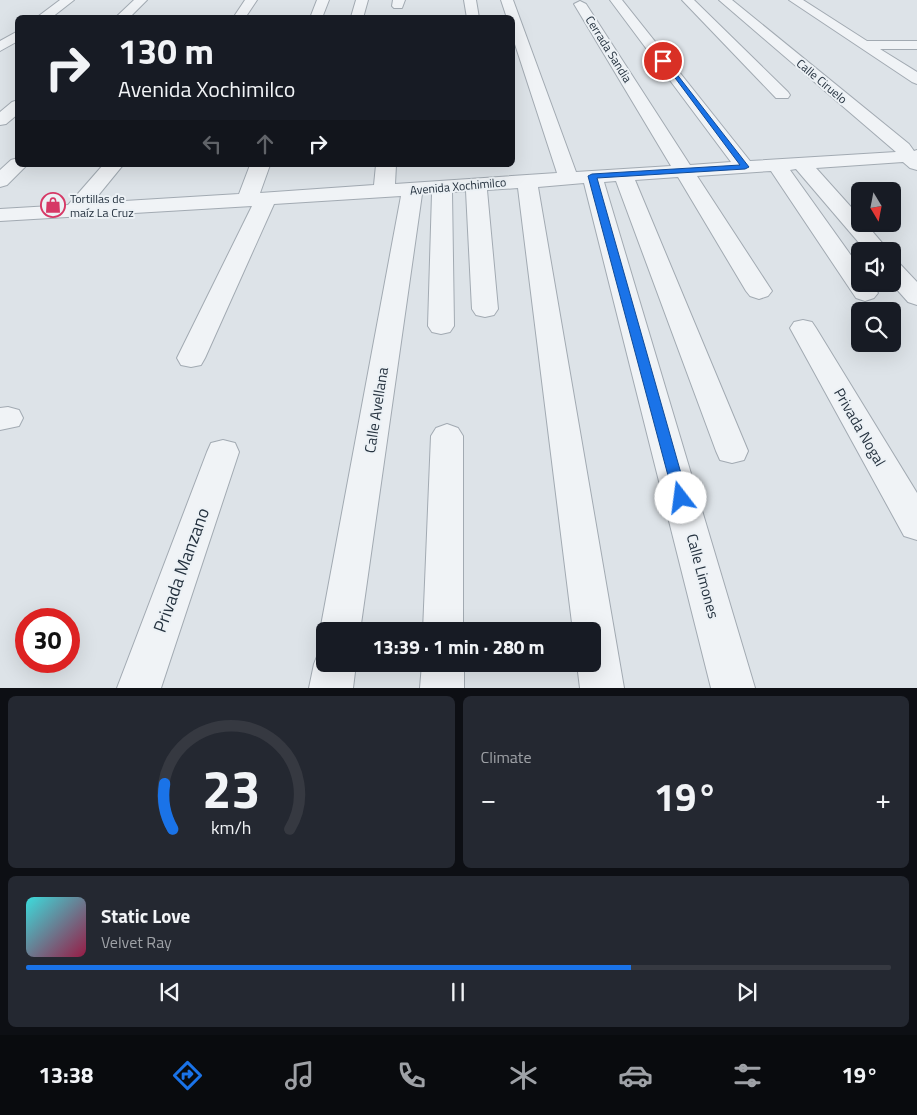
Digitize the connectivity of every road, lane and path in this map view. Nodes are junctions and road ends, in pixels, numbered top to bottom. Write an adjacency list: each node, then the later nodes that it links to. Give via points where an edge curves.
1 (68, 0): 13 (street)
2 (141, 0): 14 (street)
3 (251, 0): 15 (street)
4 (323, 0): 16 (street)
5 (362, 0): 17 (street)
6 (470, 0): 18 (street)
7 (507, 0): 19 (street, Calle Limones)
8 (616, 0): 36 (street)
9 (688, 0): 26 (street)
10 (725, 0): 29 (street, Calle Ciruelo)
11 (795, 0): 22 (street)
12 (580, 4): 37 (street, Cerrada Sandia)
13 (46, 15)
14 (124, 15)
15 (241, 15)
16 (317, 15)
17 (358, 15)
18 (472, 15)
19 (513, 15)
20 (515, 19): 39 (street, Calle Limones)
21 (15, 37): 24 (street)
22 (865, 45): 23 (street); 25 (street)
23 (917, 45)
24 (0, 47)
25 (917, 79)
26 (782, 95)
27 (15, 108): 28 (street)
28 (0, 120)
29 (914, 159): 30 (street, Avenida Xochimilco)
30 (801, 163): 31 (street, Avenida Xochimilco); 48 (street)
31 (777, 165): 36 (street, Avenida Xochimilco); 49 (street)
32 (15, 167): 41 (street)
33 (110, 167): 46 (street)
34 (260, 167): 45 (street)
35 (387, 167): 44 (street, Calle Avellana)
36 (745, 167): 37 (street, Avenida Xochimilco)
37 (684, 170): 38 (street, Avenida Xochimilco); 51 (street, Cerrada Sandia)
38 (623, 174): 39 (street, Avenida Xochimilco); 58 (street)
39 (580, 177): 40 (street, Avenida Xochimilco); 69 (street, Calle Limones)
40 (527, 180): 42 (street, Avenida Xochimilco); 68 (street)
41 (0, 181)
42 (476, 184): 43 (street, Avenida Xochimilco); 53 (street)
43 (442, 187): 44 (street, Avenida Xochimilco); 54 (street)
44 (398, 190): 45 (street, Avenida Xochimilco); 61 (street, Calle Avellana)
45 (256, 200): 46 (street, Avenida Xochimilco); 56 (street)
46 (74, 211): 47 (street, Avenida Xochimilco)
47 (0, 215)
48 (870, 242)
49 (851, 272)
50 (901, 279): 52 (street)
51 (759, 291)
52 (917, 297)
53 (485, 309)
54 (441, 326)
55 (803, 328): 60 (street, Privada Nogal)
56 (190, 358)
57 (447, 436): 62 (street)
58 (732, 451)
59 (223, 452): 65 (street, Privada Manzano)
60 (917, 525)
61 (341, 622)
62 (443, 622)
63 (333, 672): 66 (street)
64 (443, 672): 67 (street)
65 (139, 688)
66 (331, 688)
67 (442, 688)
68 (602, 688)
69 (733, 688)

